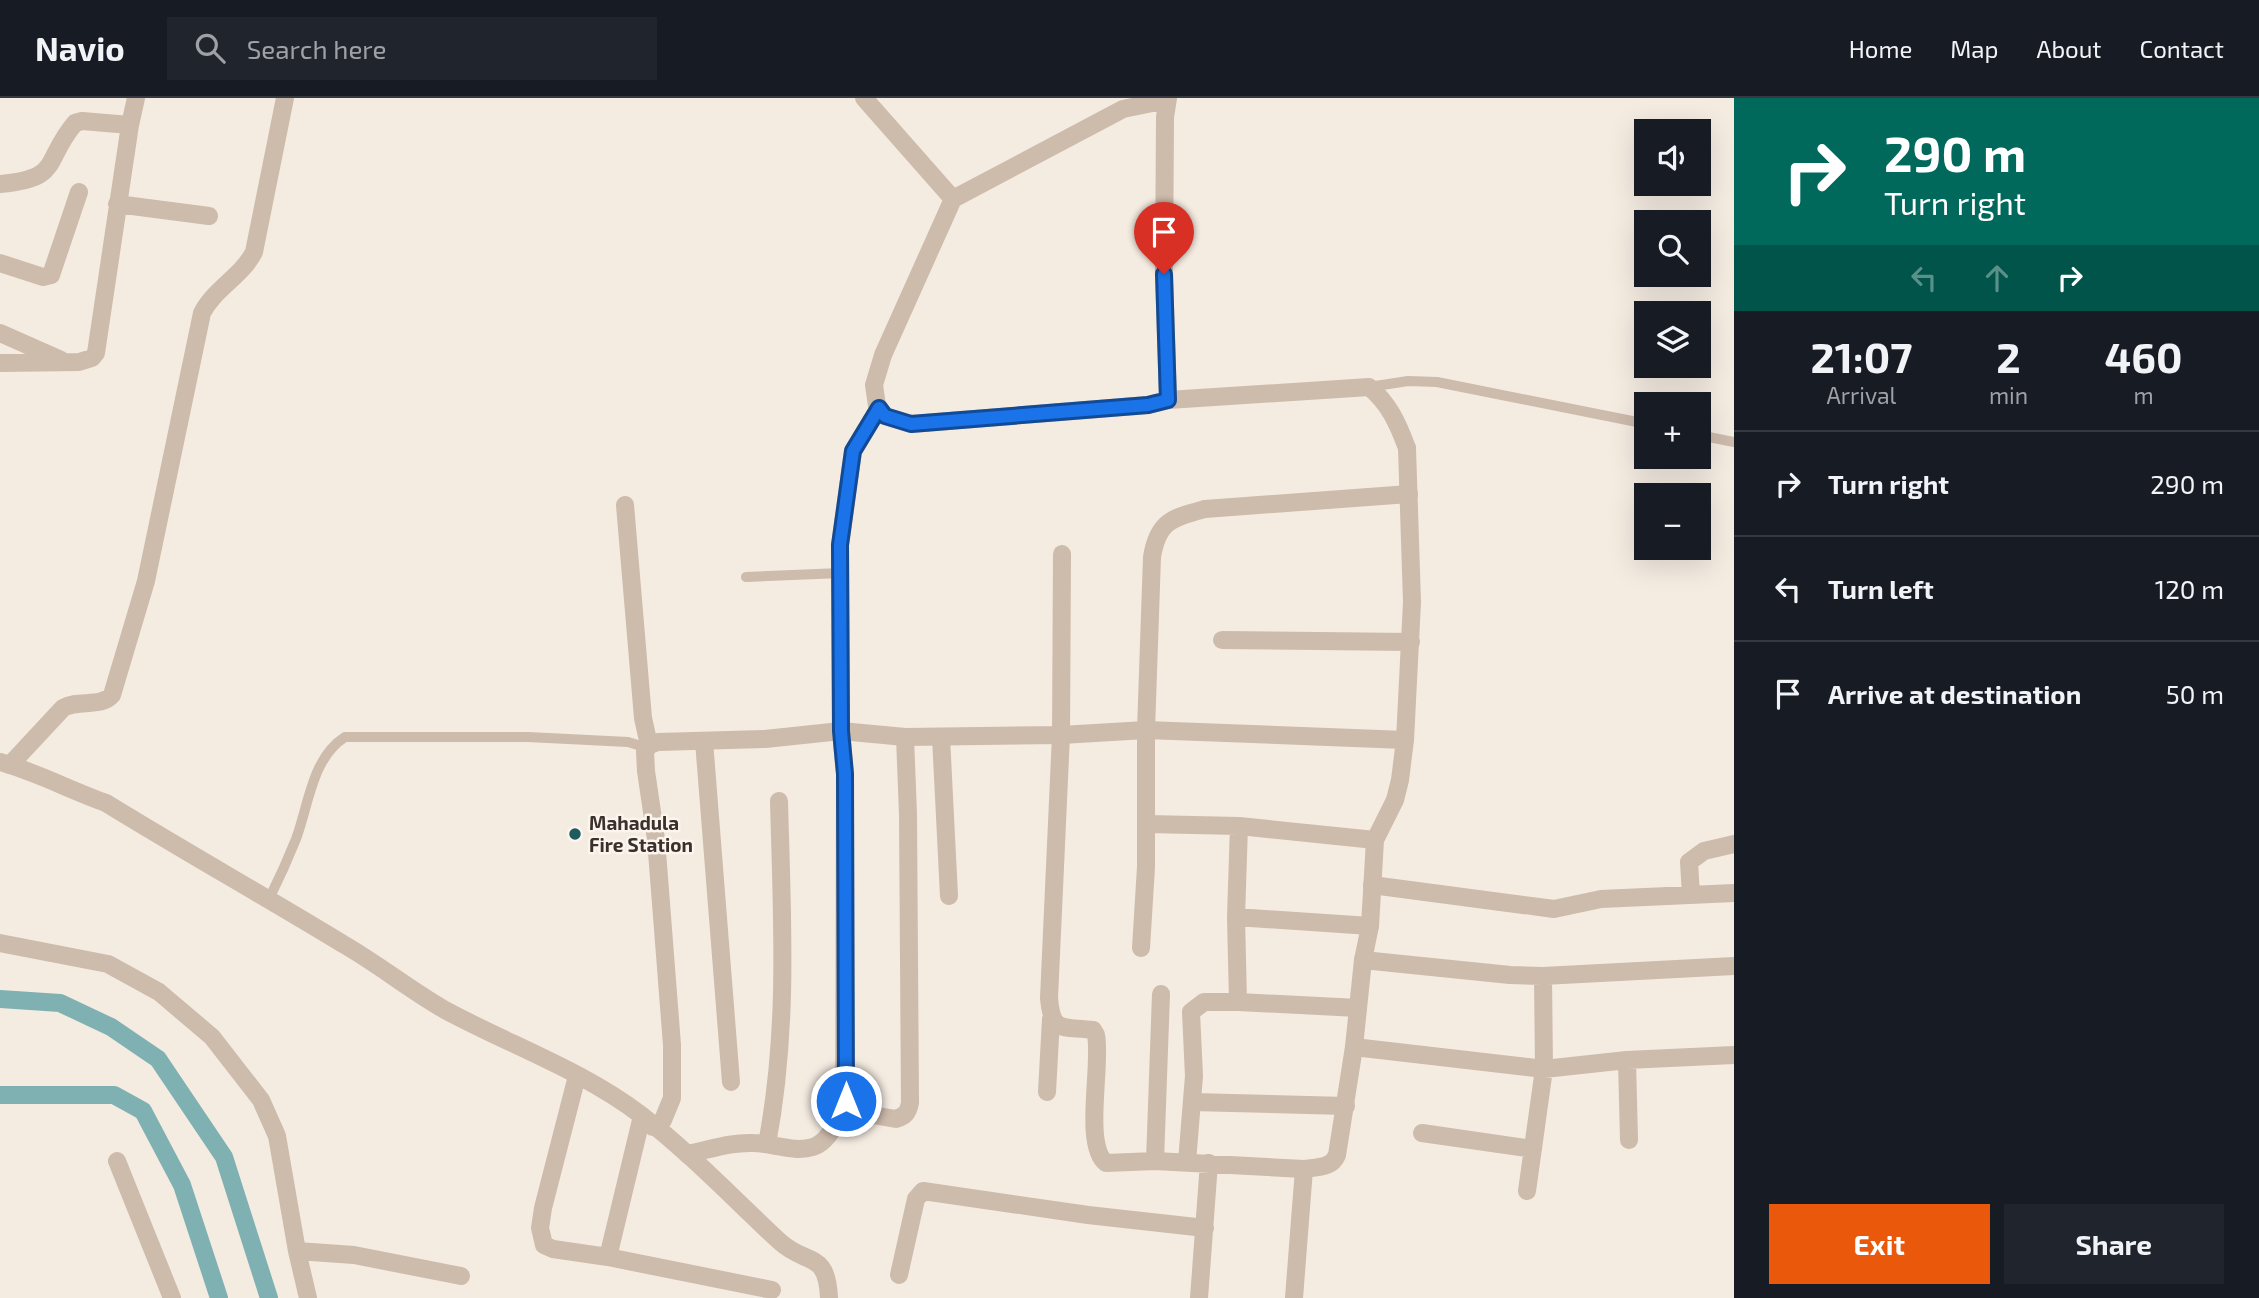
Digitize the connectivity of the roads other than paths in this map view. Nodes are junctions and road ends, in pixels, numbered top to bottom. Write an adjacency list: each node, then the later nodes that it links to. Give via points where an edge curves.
1 (136, 98): 5 (street)
2 (285, 98): 36 (street, via 254,252 210,300 200,320 146,581 112,695 104,701 63,708)
3 (864, 98): 8 (street)
4 (1168, 99): 8 (street, via 1123,109); 16 (street, via 1164,274)
5 (130, 125): 6 (street, via 75,123 40,176); 9 (street)
6 (0, 184)
7 (79, 192): 11 (street, via 49,277)
8 (953, 199): 17 (street, via 883,355 874,385)
9 (117, 204): 10 (street); 14 (street, via 96,353 86,361)
10 (209, 216)
11 (0, 263)
12 (0, 333): 14 (street)
13 (0, 363): 14 (street)
14 (67, 363)
15 (1369, 387): 16 (street); 18 (lane, via 1437,382); 21 (street, via 1395,419 1407,448)
16 (1168, 400): 17 (street, via 911,424 885,416)
17 (879, 408): 24 (street, via 853,451 840,545)
18 (1634, 421)
19 (1711, 437): 20 (lane)
20 (1734, 442)
21 (1409, 494): 27 (street); 28 (street, via 1205,509 1161,527 1152,557)
22 (625, 505): 35 (street)
23 (1062, 554): 30 (street)
24 (841, 573): 25 (lane); 29 (street)
25 (746, 577)
26 (1222, 640): 27 (street)
27 (1411, 642): 33 (street)
28 (1146, 730): 30 (street); 33 (street); 38 (street)
29 (841, 731): 31 (street); 34 (street); 67 (street, via 845,774)
30 (1061, 736): 32 (street); 57 (street)
31 (905, 737): 32 (street); 67 (street, via 909,1111 895,1119)
32 (942, 737): 45 (street)
33 (1405, 740): 40 (street, via 1395,800)
34 (704, 741): 35 (street, via 658,742); 63 (street)
35 (647, 748): 46 (lane, via 628,741 528,737 345,737 333,745 320,765); 68 (street, via 672,1045 672,1098 663,1120)
36 (5, 763): 46 (street, via 106,803)
37 (779, 801): 71 (street, via 783,1012)
38 (1147, 824): 39 (street); 50 (street)
39 (1239, 826): 40 (street); 47 (street)
40 (1375, 840): 42 (street)
41 (1734, 844): 44 (street, via 1704,851 1689,862)
42 (1372, 885): 44 (street, via 1555,909 1601,899); 48 (street)
43 (1734, 893): 44 (street)
44 (1691, 895)
45 (949, 896)
46 (270, 899): 62 (street, via 445,1009)
47 (1236, 917): 48 (street); 55 (street)
48 (1370, 926): 51 (street)
49 (0, 943): 81 (street, via 108,964 159,992 212,1037 261,1100 277,1136)
50 (1141, 948)
51 (1363, 960): 53 (street); 56 (street)
52 (1734, 966): 53 (street)
53 (1543, 976): 61 (street)
54 (1161, 994): 75 (street)
55 (1238, 1002): 56 (street); 65 (street, via 1204,1002 1191,1012)
56 (1358, 1008): 58 (street)
57 (1051, 1019): 64 (street); 75 (street, via 1058,1026 1096,1034 1099,1158 1107,1163)
58 (1354, 1047): 61 (street); 66 (street)
59 (1734, 1055): 60 (street)
60 (1627, 1060): 61 (street); 70 (street)
61 (1544, 1069): 72 (street)
62 (577, 1076): 68 (street); 82 (street, via 543,1208 541,1239 554,1249)
63 (731, 1082)
64 (1047, 1092)
65 (1192, 1102): 66 (street); 76 (street)
66 (1346, 1106): 78 (street, via 1335,1161)
67 (844, 1110): 71 (street, via 815,1147)
68 (647, 1121): 73 (street); 82 (street)
69 (1422, 1133): 72 (street)
70 (1629, 1140)
71 (767, 1144): 73 (street, via 729,1144)
72 (1533, 1149): 79 (street)
73 (687, 1154): 88 (street, via 786,1248 826,1271)
74 (117, 1161): 86 (street)
75 (1155, 1161): 76 (street)
76 (1187, 1162): 77 (street)
77 (1209, 1163): 78 (street); 80 (street)
78 (1304, 1169): 90 (street)
79 (1527, 1191)
80 (1205, 1228): 83 (street, via 923,1191 916,1199); 89 (street)
81 (297, 1251): 84 (street, via 354,1255); 87 (street)
82 (608, 1256): 85 (street)
83 (899, 1275)
84 (461, 1276)
85 (772, 1290)
86 (172, 1298)
87 (308, 1298)
88 (829, 1298)
89 (1199, 1298)
90 (1294, 1298)

